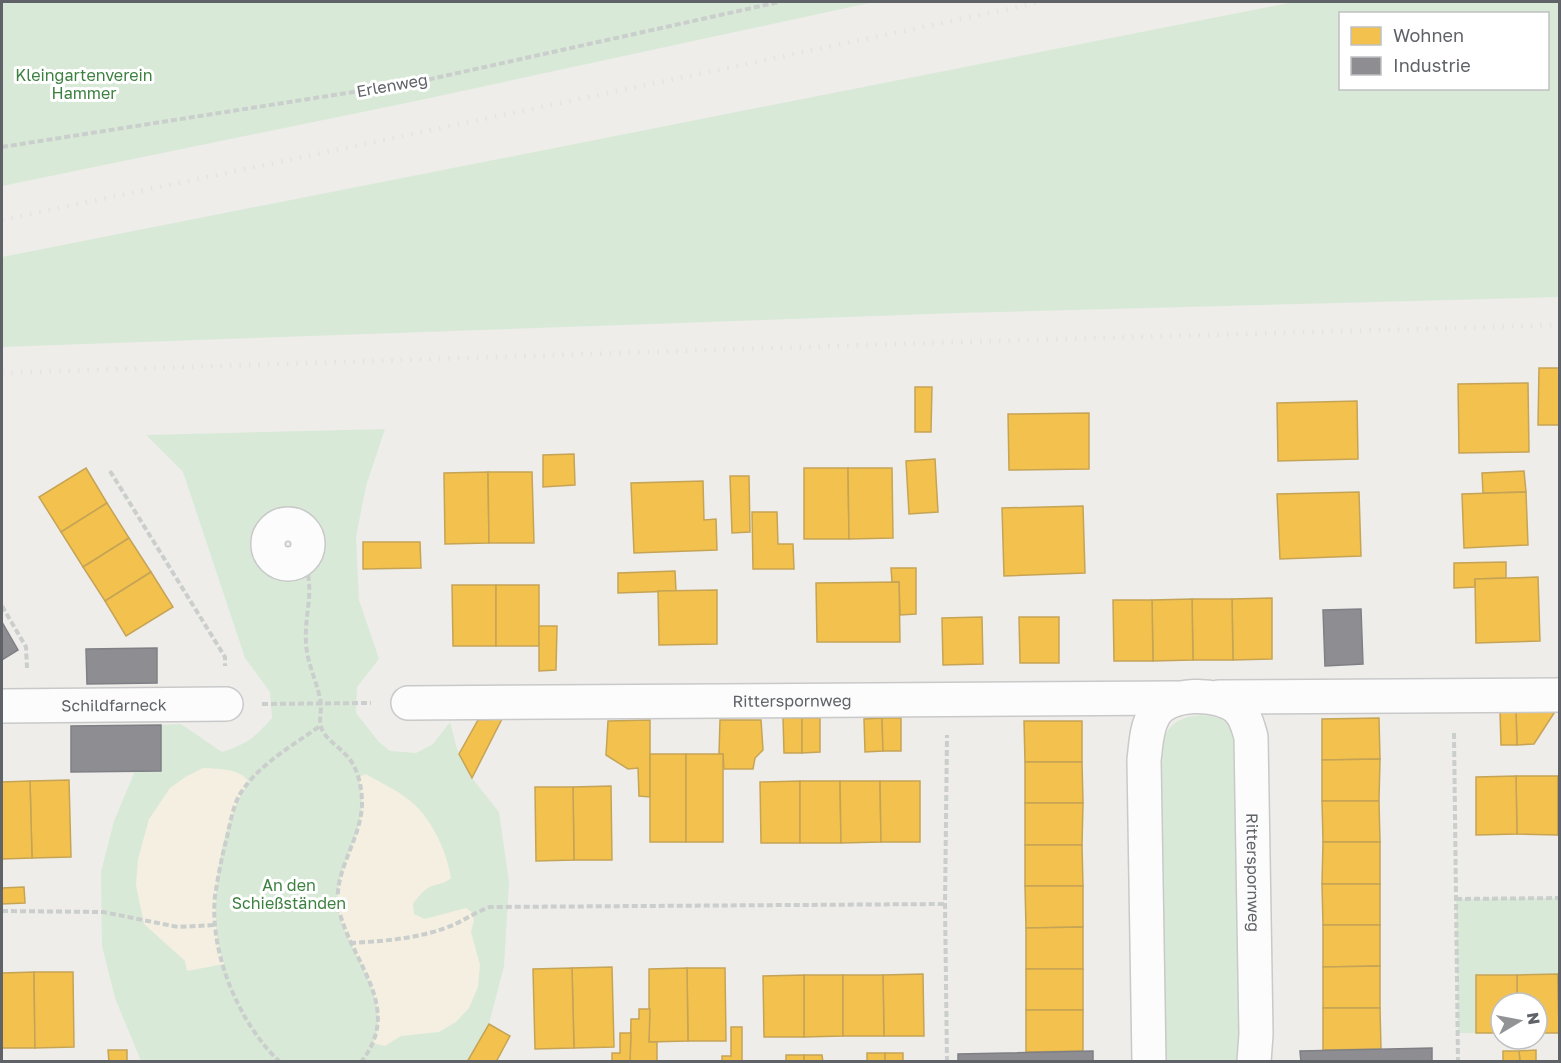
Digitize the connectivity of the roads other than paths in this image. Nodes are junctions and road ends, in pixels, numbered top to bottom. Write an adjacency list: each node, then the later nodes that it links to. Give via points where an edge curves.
1 (1560, 695): 2 (street, Ritterspornweg)
2 (1220, 697): 3 (street, Ritterspornweg); 8 (street, Ritterspornweg, via 1245,717 1251,737)
3 (1176, 698): 4 (street, Ritterspornweg); 7 (street, via 1154,714 1144,760)
4 (408, 703)
5 (226, 704): 6 (street, Schildfarneck)
6 (15, 706)
7 (1149, 1062)
8 (1254, 1062)

